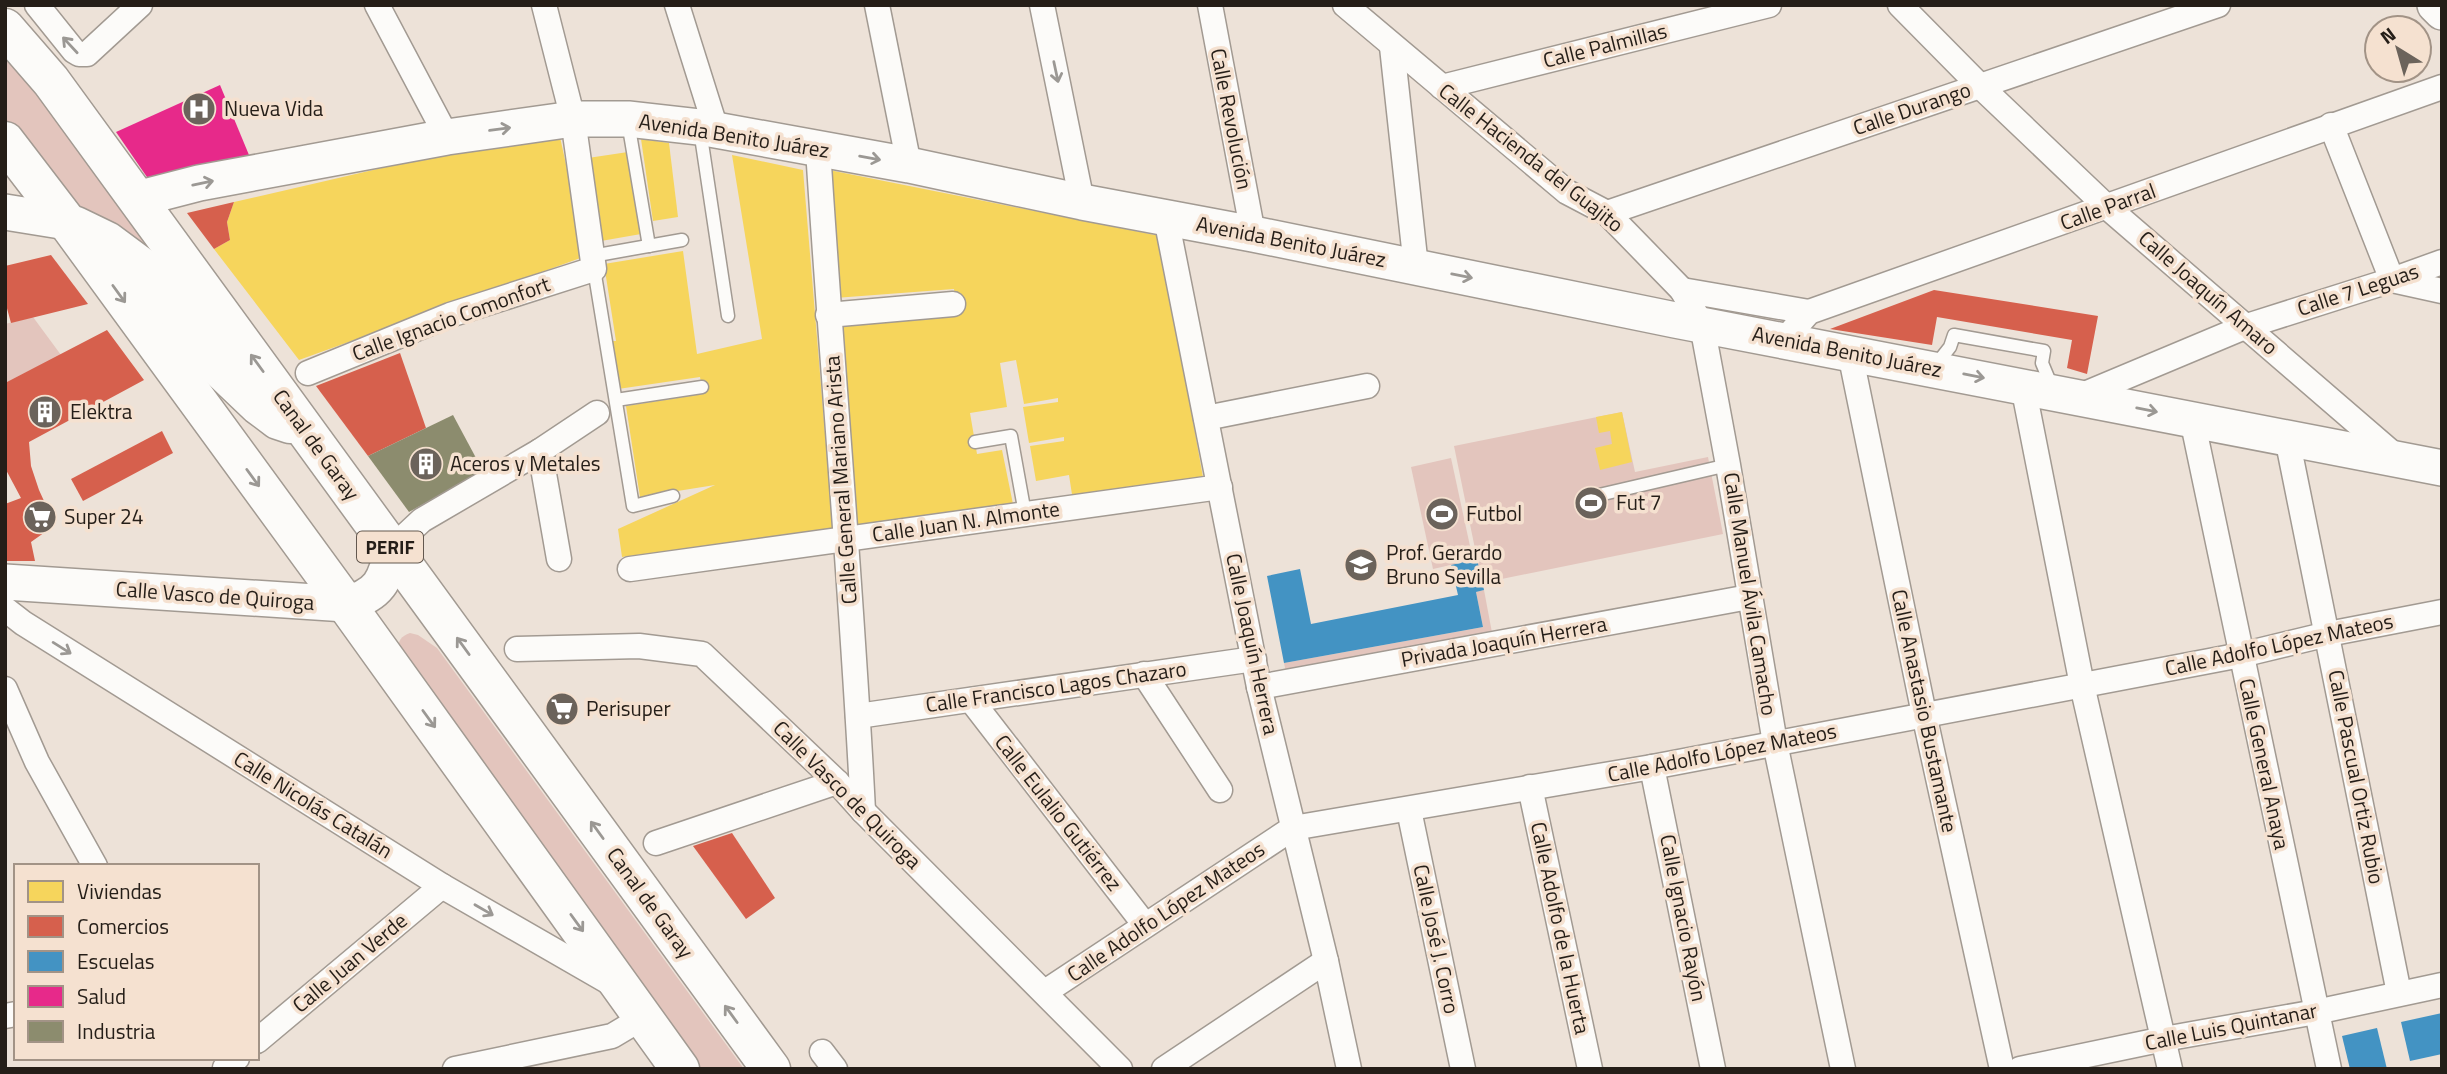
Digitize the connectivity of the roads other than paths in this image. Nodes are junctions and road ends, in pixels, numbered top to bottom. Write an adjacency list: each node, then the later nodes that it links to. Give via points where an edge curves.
1 (37, 5): 2 (street, one-way to 1, via 87,54 74,51)
2 (140, 5)
3 (377, 5): 24 (street)
4 (544, 5): 20 (street)
5 (677, 5): 23 (street)
6 (877, 5): 27 (street)
7 (1042, 5): 29 (street, one-way to 29)
8 (1210, 5): 35 (street, Calle Revolución)
9 (1345, 5): 16 (street, Calle Hacienda del Guajito)
10 (1769, 5): 18 (street, Calle Palmillas)
11 (1899, 5): 17 (street, Calle Joaquín Amaro)
12 (2218, 5): 17 (street, Calle Durango)
13 (2435, 5): 14 (street)
14 (2442, 12)
15 (5, 28): 28 (main road, Canal de Garay / PERIF, via 51,81)
16 (1392, 47): 18 (street, Calle Hacienda del Guajito); 40 (street)
17 (1980, 86): 30 (street, Calle Joaquín Amaro); 32 (street, Calle Durango)
18 (1442, 87): 32 (street, Calle Hacienda del Guajito, via 1567,192)
19 (2442, 87): 22 (street, Calle Parral)
20 (573, 119): 21 (street, Avenida Benito Juárez); 24 (street, Avenida Benito Juárez, one-way to 20); 38 (street)
21 (628, 119): 23 (street, Avenida Benito Juárez); 37 (lane)
22 (2331, 125): 30 (street, Calle Parral); 41 (street)
23 (708, 128): 26 (street, Avenida Benito Juárez); 47 (lane)
24 (447, 137): 28 (street, Avenida Benito Juárez, one-way to 24, via 199,183)
25 (5, 141): 34 (main road)
26 (818, 149): 27 (street, Avenida Benito Juárez, one-way to 27); 46 (street, Calle General Mariano Arista)
27 (909, 165): 29 (street, Avenida Benito Juárez)
28 (137, 200): 59 (main road, Canal de Garay / PERIF, one-way to 28)
29 (1082, 202): 33 (street, Avenida Benito Juárez)
30 (2107, 207): 45 (street, Calle Parral); 49 (street, Calle Joaquín Amaro)
31 (5, 212): 34 (street)
32 (1607, 213): 42 (street, Calle Hacienda del Guajito)
33 (1166, 218): 35 (street, Avenida Benito Juárez); 57 (street, Calle Joaquín Herrera)
34 (67, 222): 59 (main road, via 107,241 138,264 237,386 278,420); 76 (main road, one-way to 76)
35 (1253, 234): 40 (street, Avenida Benito Juárez)
36 (682, 240): 37 (lane)
37 (649, 246): 38 (lane)
38 (593, 262): 52 (street, Calle Ignacio Comonfort); 56 (lane, via 606,342)
39 (2442, 262): 41 (street, Calle 7 Leguas)
40 (1416, 267): 48 (street, Avenida Benito Juárez, one-way to 48)
41 (2392, 280): 43 (street); 49 (street, Calle 7 Leguas)
42 (1682, 290): 45 (street); 48 (street, Calle Hacienda del Guajito)
43 (2442, 291)
44 (953, 304): 46 (street)
45 (1810, 312): 50 (street, Calle Parral)
46 (828, 315): 70 (street, Calle General Mariano Arista)
47 (729, 316)
48 (1702, 325): 50 (street, Avenida Benito Juárez); 64 (street, Calle Manuel Ávila Camacho)
49 (2247, 326): 55 (street, Calle 7 Leguas); 63 (street, Calle Joaquín Amaro)
50 (1784, 340): 51 (street, Avenida Benito Juárez)
51 (1850, 353): 55 (street, Avenida Benito Juárez, one-way to 55); 88 (street, Calle Anastasio Bustamante)
52 (308, 373)
53 (1367, 386): 57 (street)
54 (702, 387): 56 (lane)
55 (2053, 391): 58 (street, Avenida Benito Juárez, one-way to 58); 84 (street)
56 (606, 406): 62 (street); 67 (lane, via 633,506)
57 (1206, 418): 66 (street, Calle Joaquín Herrera)
58 (2192, 419): 60 (street, Avenida Benito Juárez); 81 (street, Calle General Anaya)
59 (305, 430): 71 (main road, Canal de Garay / PERIF)
60 (2287, 438): 63 (street, Avenida Benito Juárez); 79 (street, Calle Pascual Ortiz Rubio)
61 (975, 442): 69 (lane, via 1011,436)
62 (540, 451): 71 (street, via 422,520); 72 (street)
63 (2400, 460): 65 (street, Avenida Benito Juárez)
64 (1728, 465): 68 (lane); 75 (street, Calle Manuel Ávila Camacho)
65 (2441, 470)
66 (1220, 487): 70 (street, Calle Juan N. Almonte); 82 (street, Calle Joaquín Herrera)
67 (673, 496)
68 (1586, 498)
69 (1024, 508)
70 (847, 539): 73 (street, Calle Juan N. Almonte); 89 (street, Calle General Mariano Arista)
71 (392, 548): 76 (street, Calle Vasco de Quiroga, via 380,586 362,600); 113 (main road, Canal de Garay / PERIF, one-way to 71)
72 (559, 559)
73 (630, 569)
74 (5, 582): 76 (street, Calle Vasco de Quiroga)
75 (1749, 597): 85 (street, Privada Joaquín Herrera); 90 (street, Calle Manuel Ávila Camacho)
76 (346, 604): 107 (main road, one-way to 107)
77 (5, 609): 100 (street, Calle Nicolás Catalán, one-way to 100)
78 (2442, 612): 79 (street, Calle Adolfo López Mateos)
79 (2328, 634): 81 (street, Calle Adolfo López Mateos); 105 (street, Calle Pascual Ortiz Rubio)
80 (517, 649): 92 (street, Calle Vasco de Quiroga, via 639,646 702,654)
81 (2241, 655): 84 (street, Calle Adolfo López Mateos); 106 (street, Calle General Anaya)
82 (1254, 659): 83 (street, Calle Francisco Lagos Chazaro); 85 (street, Calle Joaquín Herrera)
83 (1144, 674): 87 (street, Calle Francisco Lagos Chazaro); 94 (street)
84 (2082, 685): 88 (street, Calle Adolfo López Mateos); 109 (street)
85 (1259, 687): 97 (street, Calle Joaquín Herrera)
86 (5, 689): 99 (street, via 37,762)
87 (971, 700): 89 (street, Calle Francisco Lagos Chazaro); 101 (street, Calle Eulalio Gutiérrez)
88 (1924, 714): 90 (street, Calle Adolfo López Mateos); 121 (street, Calle Anastasio Bustamante)
89 (858, 716): 96 (street, Calle General Mariano Arista)
90 (1775, 743): 91 (street, Calle Adolfo López Mateos); 120 (street, Calle Manuel Ávila Camacho)
91 (1652, 766): 93 (street, Calle Adolfo López Mateos); 119 (street, Calle Ignacio Rayón)
92 (837, 782): 96 (street, Calle Vasco de Quiroga); 98 (street)
93 (1530, 787): 95 (street, Calle Adolfo López Mateos); 118 (street, Calle Adolfo de la Huerta)
94 (1220, 790)
95 (1409, 810): 97 (street, Calle Adolfo López Mateos); 117 (street, Calle José J. Corro)
96 (863, 811): 104 (street, Calle Vasco de Quiroga)
97 (1293, 828): 101 (street, Calle Adolfo López Mateos); 102 (street, Calle Joaquín Herrera)
98 (656, 843)
99 (94, 864)
100 (442, 886): 107 (street, Calle Nicolás Catalán, one-way to 107); 108 (street, Calle Juan Verde)
101 (1145, 925): 104 (street, Calle Adolfo López Mateos)
102 (1326, 961): 115 (street); 116 (street, Calle Joaquín Herrera)
103 (2442, 985): 105 (street, Calle Luis Quintanar)
104 (1045, 992): 114 (street, Calle Vasco de Quiroga)
105 (2399, 993): 106 (street, Calle Luis Quintanar)
106 (2316, 1012): 109 (street, Calle Luis Quintanar); 124 (street, Calle General Anaya)
107 (627, 1015): 110 (street); 112 (main road)
108 (259, 1039)
109 (2164, 1039): 122 (street, Calle Luis Quintanar); 123 (street)
110 (514, 1063): 111 (street)
111 (455, 1069)
112 (680, 1069)
113 (771, 1069)
114 (1120, 1069)
115 (1164, 1069)
116 (1349, 1069)
117 (1463, 1069)
118 (1590, 1069)
119 (1713, 1069)
120 (1843, 1069)
121 (2002, 1069)
122 (2020, 1069)
123 (2170, 1069)
124 (2329, 1069)

